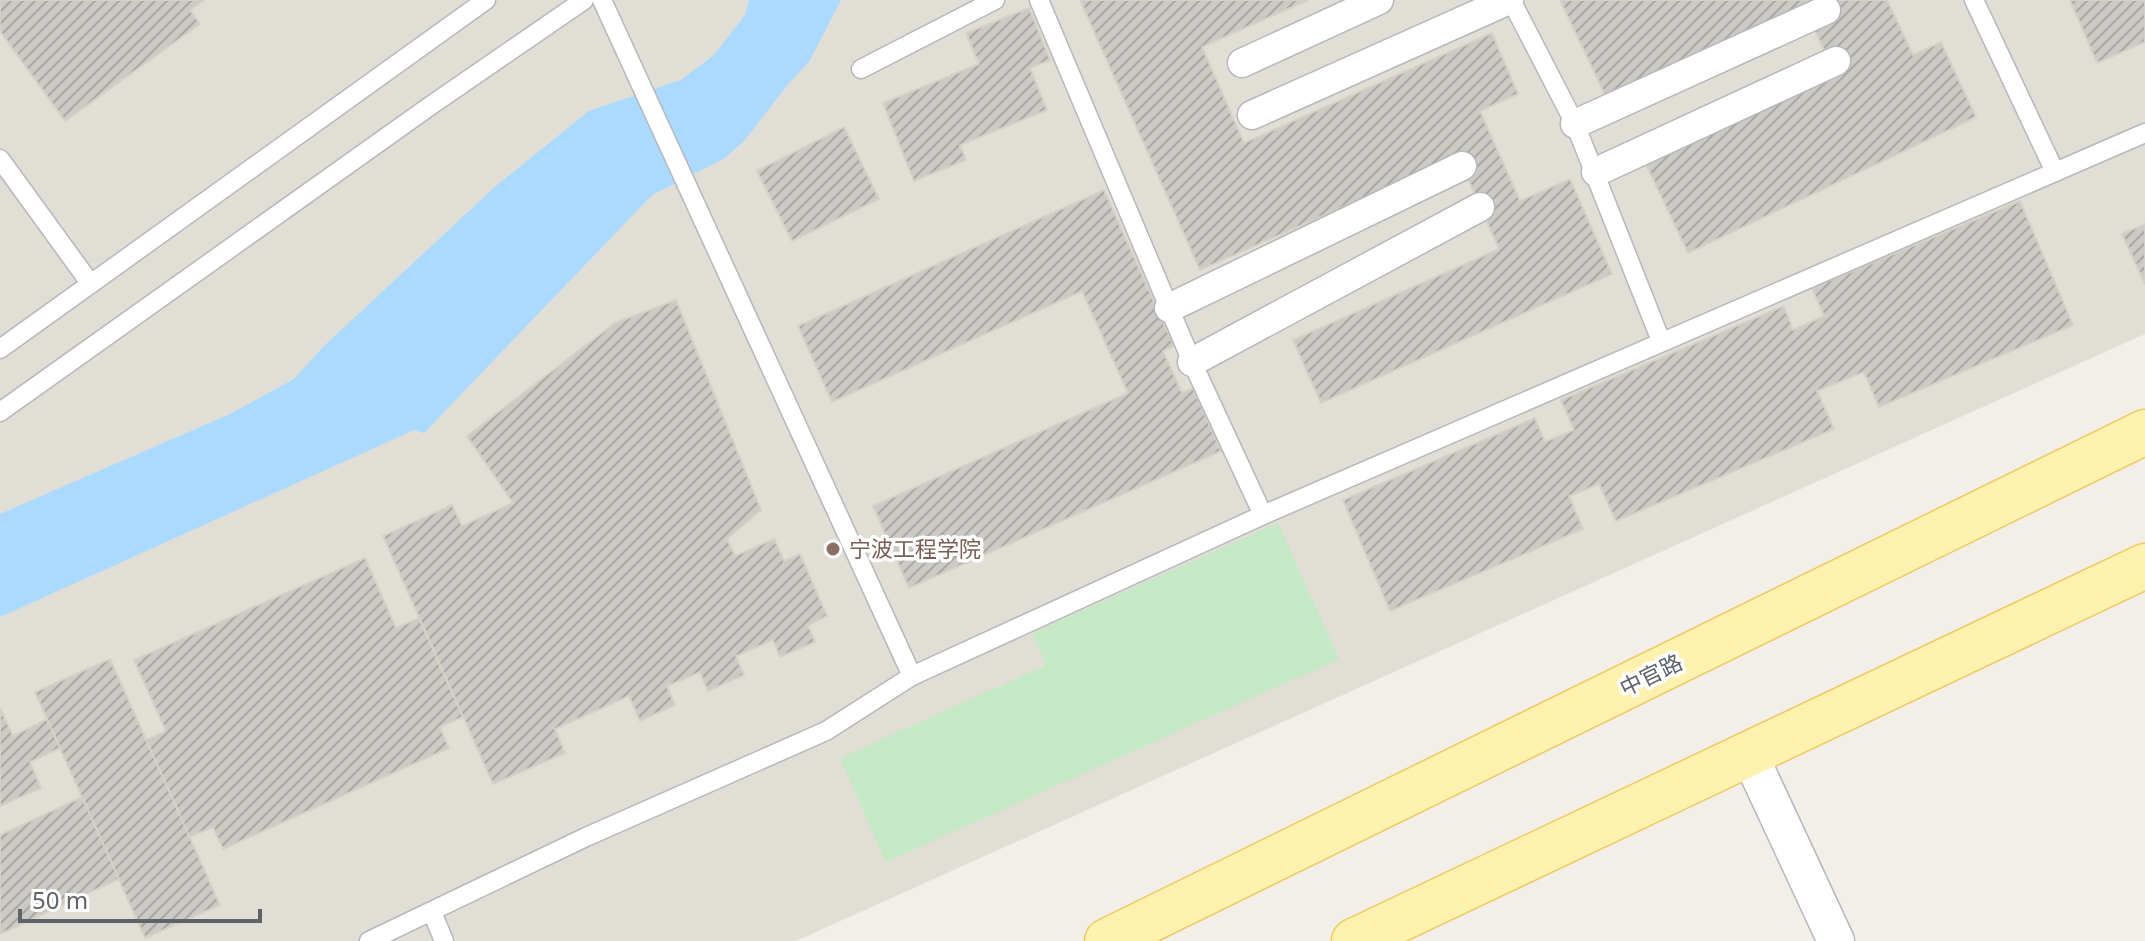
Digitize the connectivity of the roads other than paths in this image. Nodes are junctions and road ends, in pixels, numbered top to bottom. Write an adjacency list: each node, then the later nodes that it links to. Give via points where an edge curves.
1 (486, 0): 21 (lane)
2 (584, 0): 26 (lane)
3 (602, 0): 30 (lane)
4 (995, 0): 12 (lane)
5 (1039, 0): 22 (lane)
6 (1379, 0): 11 (street)
7 (1510, 0): 13 (street); 14 (lane)
8 (1974, 0): 19 (lane)
9 (1826, 10): 14 (street)
10 (1836, 61): 18 (street)
11 (1242, 63)
12 (861, 69)
13 (1252, 115)
14 (1575, 124): 18 (lane)
15 (2145, 133): 19 (lane)
16 (0, 159): 21 (lane)
17 (1462, 166): 22 (street)
18 (1596, 172): 23 (lane)
19 (2055, 172): 23 (lane)
20 (1480, 207): 25 (street)
21 (90, 283): 24 (lane)
22 (1169, 308): 25 (lane)
23 (1661, 341): 28 (lane)
24 (0, 349)
25 (1192, 362): 28 (lane)
26 (0, 412)
27 (2145, 432): 35 (main road, 中官路)
28 (1263, 515): 30 (lane)
29 (2145, 566): 31 (main road)
30 (912, 676): 32 (lane, via 826,731)
31 (1749, 754): 36 (main road); 37 (street)
32 (432, 912): 33 (lane); 34 (lane)
33 (369, 941)
34 (444, 941)
35 (1107, 941)
36 (1354, 941)
37 (1836, 941)

